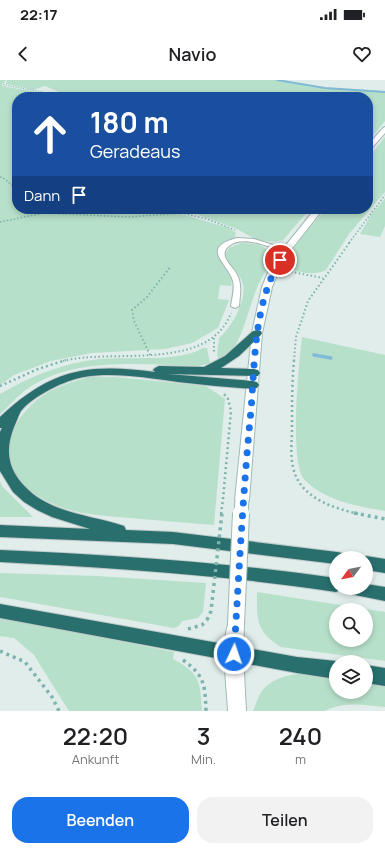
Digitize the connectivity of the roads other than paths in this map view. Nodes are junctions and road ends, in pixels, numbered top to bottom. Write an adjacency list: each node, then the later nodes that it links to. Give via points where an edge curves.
1 (385, 129): 2 (main road)
2 (373, 143)
3 (315, 214): 4 (main road)
4 (286, 250): 5 (lane, via 247,239 228,244 222,250 222,259 237,282); 6 (main road, via 267,287)
5 (235, 306)
6 (257, 333): 7 (highway, via 222,364); 9 (main road)
7 (200, 370): 8 (highway); 9 (highway)
8 (134, 372): 9 (highway, via 168,377); 10 (highway, via 100,371 67,378 34,394)
9 (254, 379): 22 (main road, bridge, via 242,500)
10 (16, 409): 11 (highway); 13 (highway, via 7,430 2,457 12,483 39,504 59,513)
11 (0, 424)
12 (0, 531): 13 (highway)
13 (141, 535): 15 (highway)
14 (0, 556): 18 (highway, via 171,566)
15 (329, 557)
16 (373, 564): 17 (highway)
17 (385, 566)
18 (329, 584)
19 (373, 592): 20 (highway)
20 (385, 594)
21 (0, 611): 22 (highway)
22 (234, 654): 23 (highway); 26 (main road)
23 (329, 669)
24 (373, 675): 25 (highway)
25 (385, 677)
26 (237, 711)

